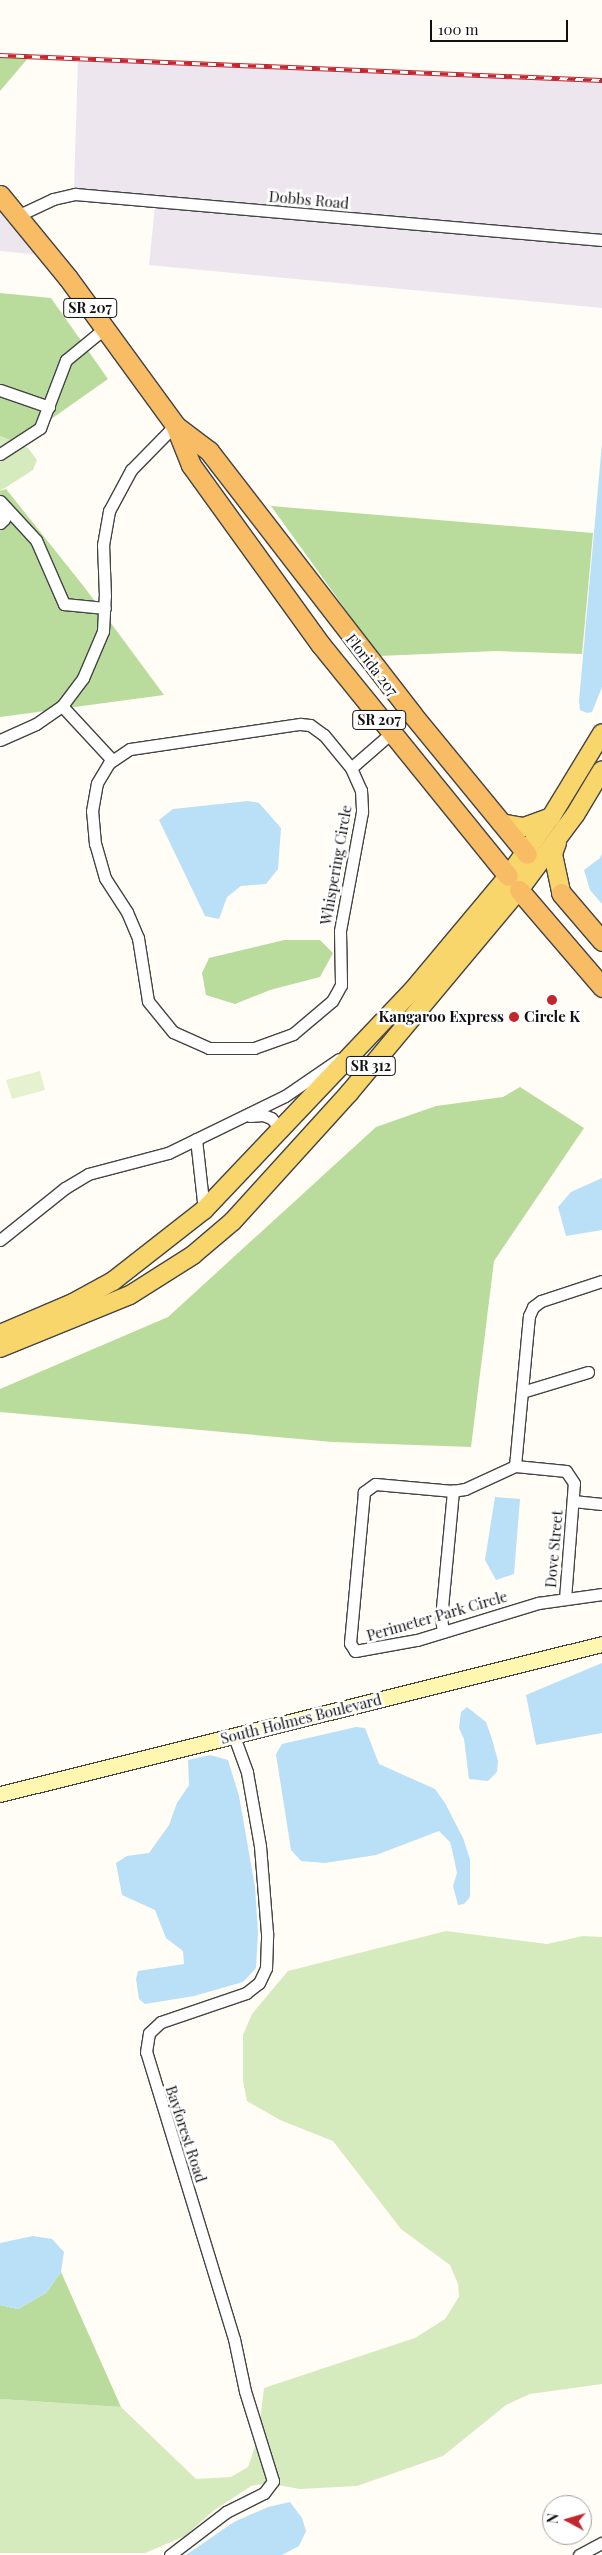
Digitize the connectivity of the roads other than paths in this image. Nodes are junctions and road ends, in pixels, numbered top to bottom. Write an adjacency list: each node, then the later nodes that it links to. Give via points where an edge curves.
1 (0, 195): 2 (highway, SR 207)
2 (17, 216): 3 (street, Dobbs Road, via 46,201 75,194); 4 (highway, SR 207)
3 (602, 240)
4 (105, 328): 6 (street, via 66,360); 7 (highway, SR 207)
5 (0, 390): 6 (street)
6 (49, 407): 8 (street, via 40,428)
7 (175, 425): 11 (street, via 131,470 111,505 103,538); 14 (highway, SR 207, via 191,465 310,631); 20 (highway, Florida 207 / SR 207, via 209,451 406,707)
8 (0, 454)
9 (3, 508): 10 (street, via 4,519); 11 (street, via 36,540 64,604)
10 (0, 523)
11 (105, 608): 12 (street, via 103,631 92,663)
12 (62, 706): 15 (street, via 36,724); 16 (street)
13 (602, 733): 19 (main road, SR 312)
14 (390, 734): 17 (street); 23 (highway, SR 207)
15 (0, 740)
16 (112, 760): 17 (street, Whispering Circle, via 141,746 300,724 318,729); 17 (street, Whispering Circle, via 102,772 94,796 94,844 105,878 127,912 138,938 148,1001 172,1032 197,1044 224,1050 254,1048 293,1034 314,1019 338,992 342,974 340,932 362,812 361,790)
17 (351, 768)
18 (602, 770): 21 (main road, SR 312)
19 (551, 817): 20 (main road, via 524,827); 22 (main road, SR 312)
20 (501, 823): 22 (highway, Florida 207 / SR 207)
21 (558, 840): 22 (main road, SR 312); 24 (main road, via 553,854)
22 (532, 860): 23 (main road, SR 312); 24 (main road, SR 207)
23 (514, 883): 26 (highway, SR 207); 27 (main road, SR 312); 32 (main road, SR 312, via 349,1093 233,1221)
24 (561, 893): 25 (highway, SR 207)
25 (602, 942)
26 (602, 987)
27 (369, 1036): 28 (street, via 285,1096); 29 (main road, SR 312)
28 (240, 1117): 29 (street, via 263,1115 277,1122); 30 (street)
29 (282, 1130): 31 (main road, SR 312)
30 (196, 1139): 31 (street); 33 (street, via 168,1153 88,1174 65,1188)
31 (204, 1210): 32 (main road, via 206,1227); 35 (main road, SR 312, via 112,1281 73,1303)
32 (216, 1235): 36 (main road, SR 312, via 193,1255 130,1295)
33 (0, 1240)
34 (602, 1281): 38 (street, via 541,1301 533,1307 529,1316)
35 (0, 1334)
36 (0, 1348)
37 (588, 1372): 38 (street)
38 (522, 1392): 39 (street)
39 (515, 1466): 40 (street, Perimeter Park Circle, via 476,1485); 41 (street, Dove Street, via 566,1471 574,1483)
40 (452, 1491): 45 (street); 45 (street, Perimeter Park Circle, via 375,1484 364,1492 350,1643 359,1653)
41 (573, 1501): 42 (street); 44 (street, Dove Street)
42 (602, 1504)
43 (602, 1594): 44 (street, Perimeter Park Circle)
44 (565, 1599): 45 (street, Perimeter Park Circle, via 522,1607)
45 (442, 1632)
46 (602, 1644): 47 (main road, South Holmes Boulevard)
47 (234, 1736): 48 (main road, South Holmes Boulevard); 50 (street, Bayforest Road, via 247,1772 260,1846 268,1933 266,1968 259,1983 246,1993 161,2022 149,2033 146,2052 228,2320 273,2481 264,2493 226,2512)
48 (0, 1794)
49 (602, 2543): 51 (street)
50 (170, 2555)
51 (579, 2555)

